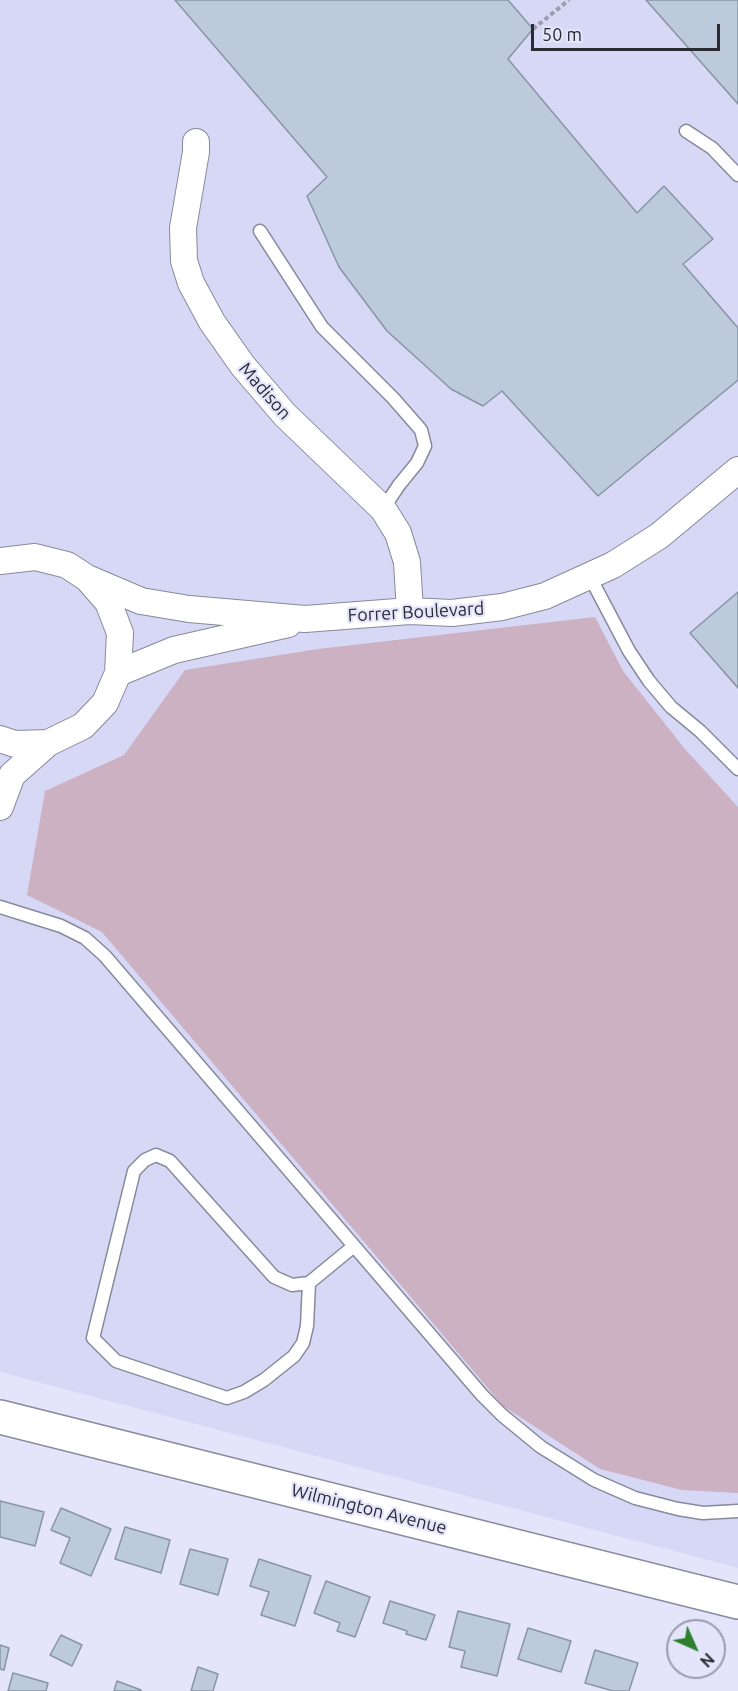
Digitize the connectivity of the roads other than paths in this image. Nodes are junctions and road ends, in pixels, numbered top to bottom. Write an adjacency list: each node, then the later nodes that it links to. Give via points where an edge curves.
1 (686, 130): 3 (lane, via 712,148)
2 (196, 142): 6 (street, Madison, via 183,228 184,261 191,283 243,366 285,416)
3 (738, 176)
4 (260, 231): 6 (lane, via 322,327 421,430 425,446)
5 (738, 470): 8 (street, Forrer Boulevard, via 659,537)
6 (383, 509): 10 (street, Madison, via 398,533 407,562)
7 (1, 560): 9 (street, Forrer Boulevard, via 35,557 67,565)
8 (590, 577): 10 (street, Forrer Boulevard, via 545,596 502,607 452,614); 15 (lane, via 649,681 671,707)
9 (87, 578): 11 (street, Forrer Boulevard, via 141,601); 12 (street, Forrer Boulevard, via 108,602 120,633)
10 (410, 611): 11 (street, Forrer Boulevard)
11 (305, 619): 12 (street, Forrer Boulevard, via 174,650)
12 (118, 673): 14 (street, Forrer Boulevard, via 105,703 82,726)
13 (0, 740): 14 (street, Forrer Boulevard, via 15,744)
14 (48, 743): 16 (street, Forrer Boulevard, via 12,775)
15 (738, 769)
16 (0, 807)
17 (0, 907): 18 (lane, via 61,926 105,956)
18 (354, 1246): 19 (lane); 21 (lane, via 482,1395 541,1447 594,1480 635,1498 703,1514)
19 (309, 1283): 19 (lane, via 292,1285 274,1277 170,1161 156,1155 134,1171 93,1338 116,1361 227,1398 264,1380 294,1356 303,1343 307,1326)
20 (0, 1417): 22 (main road, Wilmington Avenue)
21 (738, 1511)
22 (738, 1602)

